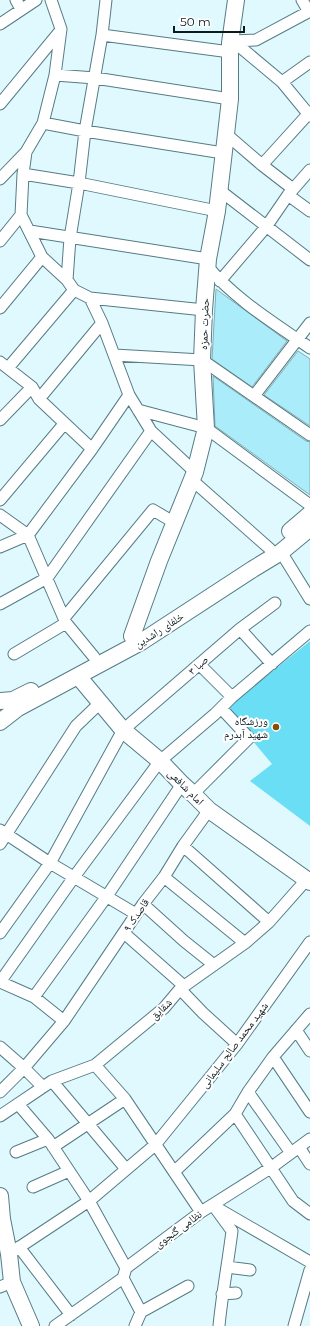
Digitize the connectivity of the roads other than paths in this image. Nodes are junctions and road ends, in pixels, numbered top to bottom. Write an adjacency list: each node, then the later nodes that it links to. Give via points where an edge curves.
1 (36, 0): 6 (street)
2 (51, 0): 9 (street)
3 (106, 0): 10 (street)
4 (236, 0): 11 (main road, حضرت حمزه)
5 (302, 0): 7 (street)
6 (19, 5): 8 (street)
7 (309, 12): 11 (street, via 256,40)
8 (0, 23)
9 (61, 29): 13 (street); 17 (street)
10 (102, 35): 11 (street); 14 (street)
11 (231, 45): 15 (street); 16 (main road, حضرت حمزه)
12 (310, 62): 15 (street)
13 (56, 75): 14 (street); 19 (street)
14 (95, 78): 16 (street); 20 (street)
15 (282, 82): 18 (street)
16 (230, 99): 21 (main road, حضرت حمزه)
17 (0, 104)
18 (309, 114): 24 (street)
19 (43, 123): 20 (street); 22 (street)
20 (85, 131): 23 (street); 28 (street)
21 (226, 134): 23 (main road, حضرت حمزه); 24 (street)
22 (26, 152): 26 (street); 27 (street)
23 (223, 153): 29 (main road, حضرت حمزه)
24 (262, 165): 30 (street)
25 (309, 172): 30 (street)
26 (23, 174): 28 (street); 33 (street)
27 (0, 179)
28 (79, 183): 31 (street); 36 (street)
29 (218, 189): 31 (main road, حضرت حمزه); 34 (street)
30 (290, 192): 32 (street); 34 (street)
31 (217, 211): 40 (main road, حضرت حمزه)
32 (310, 212)
33 (21, 215): 35 (street); 37 (street)
34 (266, 227): 39 (street); 42 (street)
35 (30, 231): 36 (street); 38 (street)
36 (70, 238): 40 (street); 41 (street)
37 (0, 241)
38 (42, 257): 41 (street); 45 (street)
39 (310, 260)
40 (207, 263): 42 (street); 46 (main road, حضرت حمزه)
41 (67, 280): 43 (street)
42 (220, 282): 49 (street)
43 (74, 290): 44 (street); 53 (street)
44 (90, 298): 46 (street); 47 (street)
45 (0, 308)
46 (204, 310): 52 (main road, حضرت حمزه)
47 (102, 323): 51 (street); 57 (street)
48 (310, 323): 49 (street)
49 (297, 339): 50 (street); 56 (street)
50 (310, 348)
51 (114, 355): 52 (street); 55 (street)
52 (202, 360): 56 (street); 61 (main road, حضرت حمزه)
53 (4, 365): 54 (street)
54 (32, 388): 57 (street); 59 (street)
55 (129, 395): 58 (street); 64 (street)
56 (254, 396): 63 (street)
57 (38, 399): 60 (street)
58 (138, 410): 61 (street); 62 (street)
59 (0, 420)
60 (64, 424): 64 (street); 66 (street)
61 (206, 428): 65 (main road, حضرت حمزه); 67 (street)
62 (151, 431): 65 (street); 75 (street)
63 (310, 435)
64 (92, 449): 72 (street)
65 (194, 476): 70 (main road, حضرت حمزه); 74 (street)
66 (0, 500)
67 (310, 505)
68 (310, 514): 74 (main road, خلفای راشدین)
69 (0, 515): 72 (street)
70 (175, 523): 79 (street, via 153,510); 82 (main road, حضرت حمزه)
71 (310, 528): 74 (main road, خلفای راشدین)
72 (28, 535): 73 (street); 75 (street)
73 (0, 547)
74 (275, 551): 76 (street); 82 (main road, خلفای راشدین); 87 (main road, خلفای راشدین, via 253,569 141,642)
75 (47, 578): 78 (street); 79 (street)
76 (310, 599)
77 (275, 602): 80 (street, صبا ۳)
78 (0, 604)
79 (65, 621): 83 (street); 84 (street)
80 (240, 629): 85 (street, صبا ۳); 86 (street)
81 (310, 631): 86 (street)
82 (132, 636): 84 (main road, خلفای راشدین)
83 (14, 654)
84 (94, 657): 89 (main road, خلفای راشدین, via 13,700)
85 (199, 664): 88 (street); 93 (street, صبا ۳)
86 (272, 664): 88 (street)
87 (78, 676): 90 (main road, امام شافعی); 92 (main road, خلفای راشدین, via 18,708)
88 (232, 697): 91 (street)
89 (0, 701)
90 (100, 703): 93 (main road, امام شافعی); 97 (street, via 76,726)
91 (221, 708): 94 (street); 95 (street, via 249,738)
92 (0, 722)
93 (123, 730): 94 (main road, امام شافعی); 99 (street)
94 (160, 761): 95 (main road, امام شافعی); 100 (street)
95 (187, 789): 96 (main road, امام شافعی); 103 (street)
96 (209, 810): 98 (street, قاصدک ۹); 102 (main road, امام شافعی)
97 (2, 836): 99 (street)
98 (183, 846): 101 (street, قاصدک ۹); 106 (street)
99 (50, 863): 100 (street); 107 (street)
100 (74, 877): 103 (street); 112 (street)
101 (164, 877): 104 (street, قاصدک ۹); 110 (street)
102 (309, 880): 106 (street, شقایق)
103 (107, 896): 105 (street); 114 (street)
104 (143, 904): 105 (street, قاصدک ۹); 111 (street)
105 (136, 914): 108 (street, قاصدک ۹)
106 (269, 922): 110 (street, شقایق)
107 (0, 933)
108 (124, 933): 113 (street); 116 (street, قاصدک ۹)
109 (310, 942): 118 (street, شهید محمد صالح سلیمانی)
110 (245, 943): 111 (street, شقایق)
111 (214, 965): 113 (street, شقایق)
112 (0, 982): 114 (street)
113 (182, 987): 118 (street, via 203,1013); 122 (street, شقایق, via 164,1008)
114 (34, 997): 116 (street)
115 (310, 1014): 117 (street)
116 (64, 1021): 123 (street, قاصدک ۹)
117 (296, 1030): 120 (street); 121 (street)
118 (237, 1044): 135 (street, شهید محمد صالح سلیمانی)
119 (0, 1047): 123 (street)
120 (310, 1050)
121 (273, 1057): 126 (street); 129 (street)
122 (95, 1066): 124 (street, شقایق); 127 (street)
123 (24, 1068): 124 (street); 125 (street, قاصدک ۹)
124 (47, 1084): 128 (street, شقایق); 132 (street)
125 (0, 1092)
126 (248, 1092): 130 (street); 136 (street)
127 (125, 1099): 132 (street); 135 (street)
128 (18, 1104): 131 (street, شقایق); 134 (street)
129 (310, 1112)
130 (235, 1114): 139 (street); 142 (street)
131 (0, 1116)
132 (87, 1123): 134 (street); 140 (street)
133 (310, 1139): 136 (street, نظامی گنجوی)
134 (50, 1143): 137 (street); 141 (street)
135 (155, 1145): 140 (street, شهید محمد صالح سلیمانی); 142 (street)
136 (295, 1150): 138 (street); 139 (street, نظامی گنجوی)
137 (16, 1152)
138 (310, 1164)
139 (272, 1167): 146 (street, نظامی گنجوی); 148 (street, via 293,1201)
140 (126, 1169): 145 (street, شهید محمد صالح سلیمانی)
141 (69, 1171): 143 (street); 145 (street)
142 (174, 1172): 147 (street)
143 (33, 1187)
144 (0, 1196): 149 (main road)
145 (89, 1201): 150 (street, شهید محمد صالح سلیمانی); 155 (street)
146 (213, 1205): 147 (street, نظامی گنجوی); 151 (street); 152 (street, via 232,1231)
147 (201, 1212): 155 (street, نظامی گنجوی)
148 (310, 1214)
149 (1, 1220): 150 (main road)
150 (14, 1250): 156 (main road); 161 (street)
151 (310, 1262)
152 (227, 1267): 153 (street); 159 (street)
153 (250, 1270)
154 (310, 1270): 166 (street)
155 (125, 1273): 160 (street); 161 (street, نظامی گنجوی)
156 (6, 1285): 162 (main road)
157 (188, 1286): 160 (street)
158 (236, 1292): 159 (street)
159 (222, 1294): 165 (street)
160 (141, 1312): 164 (street)
161 (71, 1315): 163 (street, نظامی گنجوی)
162 (31, 1326)
163 (55, 1326)
164 (135, 1326)
165 (219, 1326)
166 (294, 1326)

